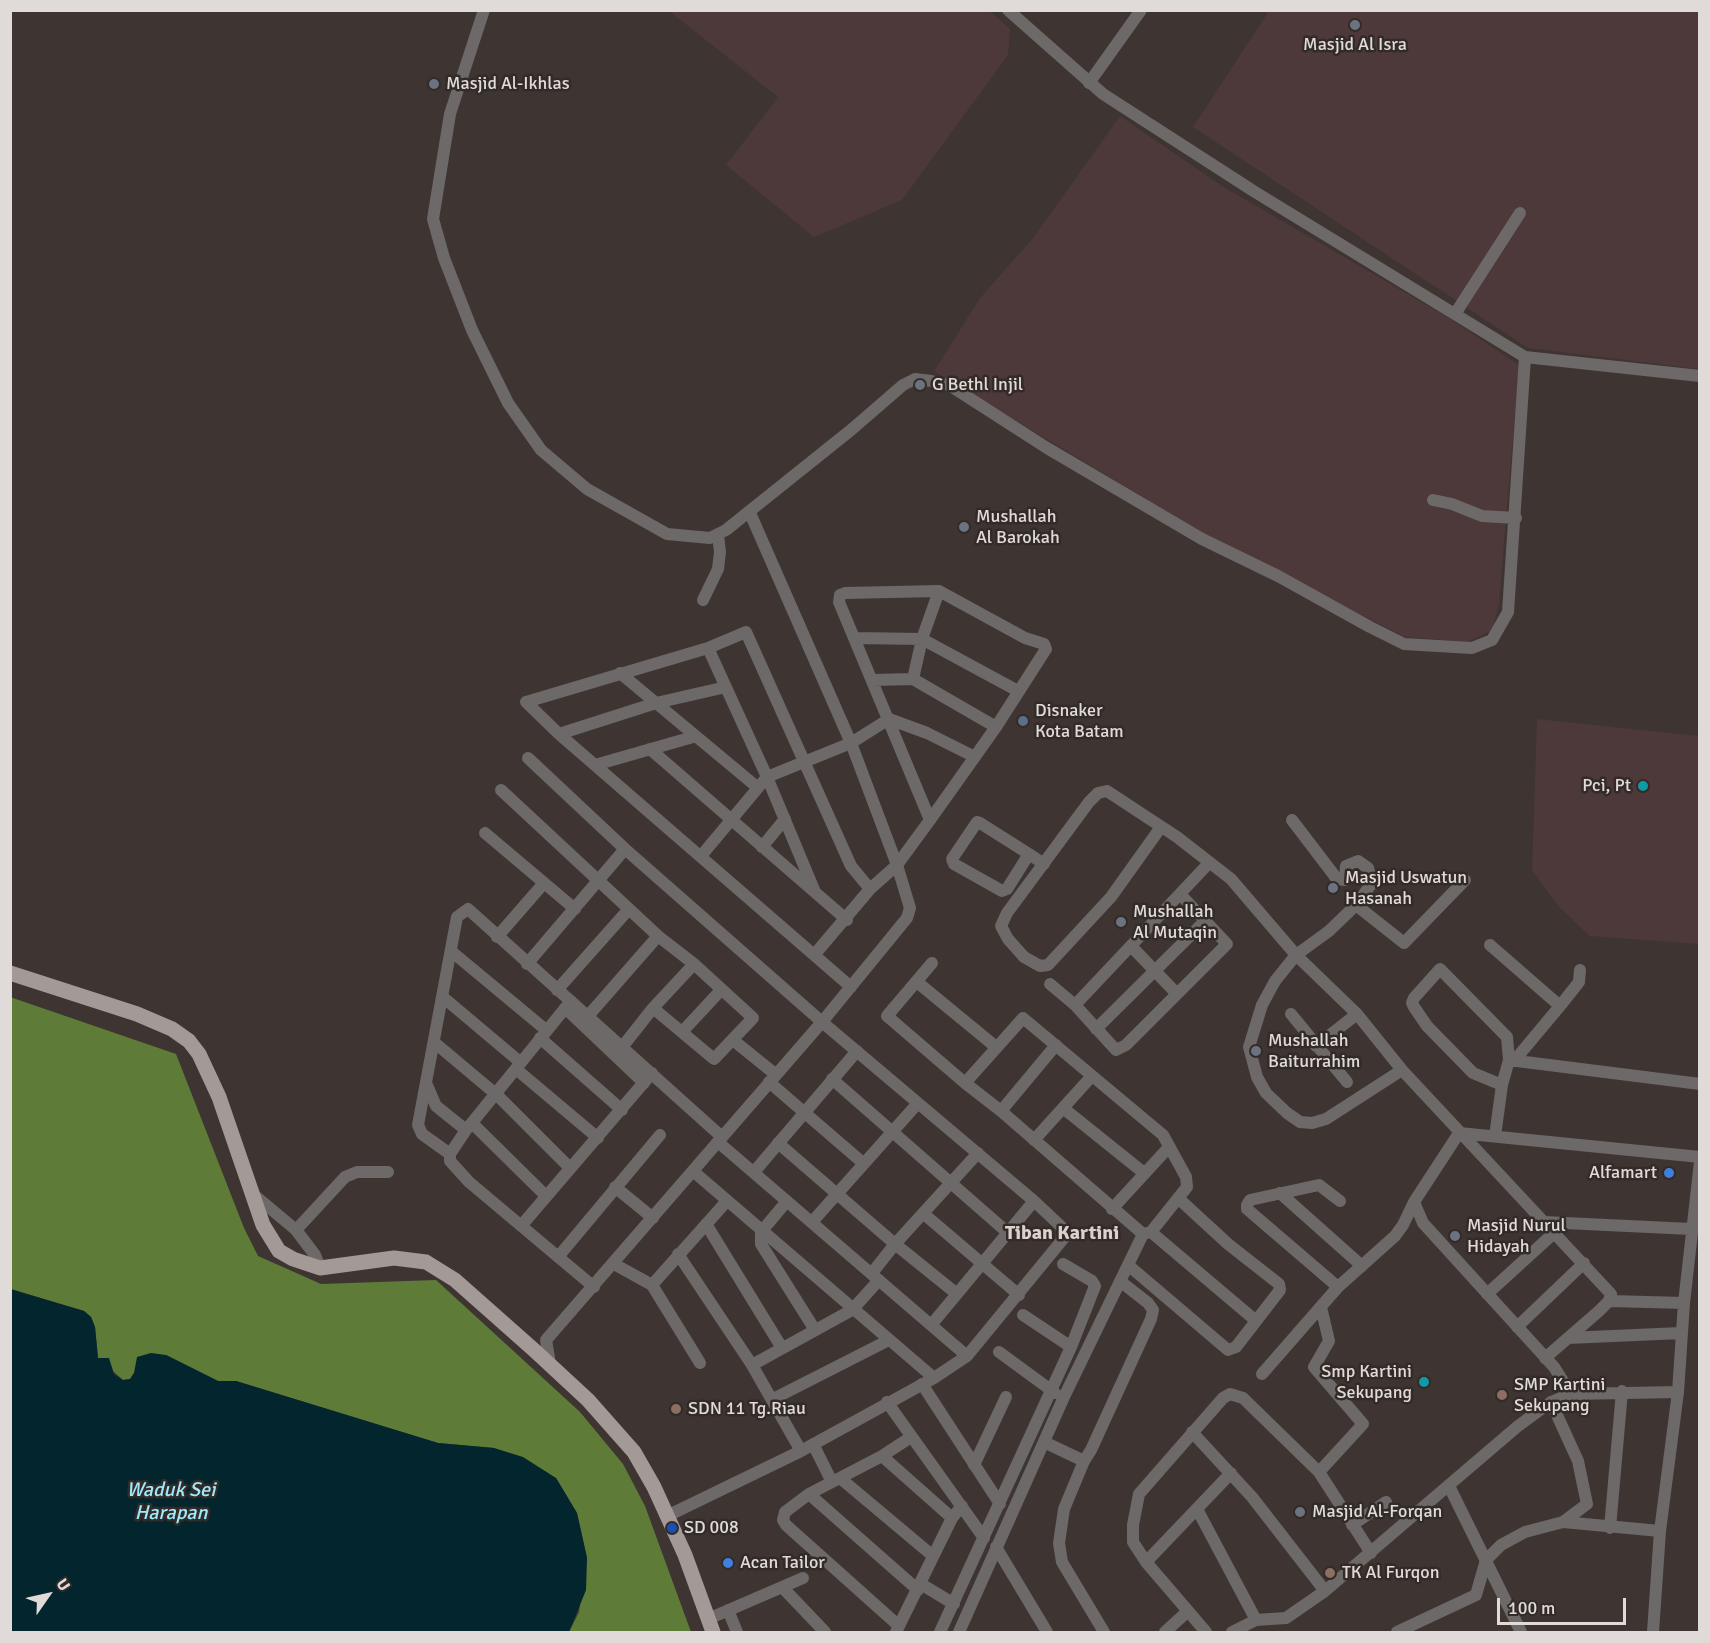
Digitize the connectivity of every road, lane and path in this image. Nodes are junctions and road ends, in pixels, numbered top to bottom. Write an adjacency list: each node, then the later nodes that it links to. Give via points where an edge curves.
1 (484, 10): 12 (street, via 450,114 434,219 471,330 524,428 541,450 587,489 667,534 698,538)
2 (1008, 10): 4 (street)
3 (1141, 10): 4 (street)
4 (1089, 83): 6 (street, via 1255,192)
5 (1520, 213): 6 (street)
6 (1455, 314): 7 (street)
7 (1525, 357): 8 (street); 11 (street)
8 (1700, 376)
9 (1433, 500): 11 (street, via 1482,516)
10 (750, 513): 11 (street, via 915,379 949,386 1202,539 1404,644 1472,648 1492,640 1508,612); 12 (street); 28 (street)
11 (1516, 518)
12 (718, 535): 14 (street, via 718,569)
13 (939, 591): 15 (street, via 840,595 839,602); 16 (street); 22 (street, via 1025,638 1044,644 1046,649)
14 (703, 600)
15 (855, 638): 16 (street); 20 (street)
16 (922, 639): 19 (street); 22 (street)
17 (708, 648): 18 (street); 21 (street); 32 (street, via 746,632)
18 (620, 673): 23 (street); 26 (street, via 526,702)
19 (913, 679): 20 (street); 25 (street)
20 (872, 680): 24 (street)
21 (726, 687): 23 (street); 34 (street)
22 (1018, 691): 25 (street)
23 (656, 704): 26 (street); 27 (street)
24 (889, 719): 28 (street); 30 (street); 39 (street)
25 (996, 727): 30 (street)
26 (559, 734): 33 (street)
27 (693, 737): 29 (street); 35 (street)
28 (851, 743): 32 (street); 49 (street)
29 (650, 749): 33 (street); 38 (street)
30 (975, 757): 39 (street)
31 (528, 758): 44 (street)
32 (804, 761): 34 (street); 53 (street, via 851,866)
33 (595, 765): 46 (street)
34 (767, 777): 35 (street); 37 (street)
35 (757, 787): 38 (street)
36 (501, 790): 51 (street)
37 (785, 819): 43 (street); 54 (street)
38 (731, 820): 43 (street); 46 (street)
39 (930, 820): 49 (street)
40 (1293, 820): 56 (street, via 1337,879 1345,880 1345,868 1352,862 1358,861 1368,868 1372,883)
41 (1161, 827): 47 (street); 48 (street, via 1107,790 1098,793); 48 (street, via 1111,897 1048,966 1040,966 1024,957 1001,926)
42 (485, 833): 52 (street)
43 (762, 847): 54 (street)
44 (626, 849): 51 (street); 88 (street)
45 (1029, 854): 45 (street, via 977,822 952,859 954,864 1002,891); 48 (street)
46 (701, 856): 66 (street)
47 (1209, 863): 55 (street); 67 (street, via 1256,905)
48 (1044, 864)
49 (897, 865): 53 (street); 76 (street, via 908,900 907,918)
50 (1465, 880): 56 (street, via 1404,943)
51 (598, 882): 57 (street); 58 (street)
52 (544, 883): 57 (street); 62 (street)
53 (870, 889): 59 (street)
54 (815, 892): 59 (street)
55 (1181, 895): 60 (street); 64 (street)
56 (1356, 905): 67 (street)
57 (574, 909): 69 (street)
58 (629, 909): 61 (street); 77 (street)
59 (847, 920): 66 (street)
60 (1205, 921): 72 (street); 79 (street, via 1227,944)
61 (658, 936): 70 (street); 87 (street)
62 (497, 938): 65 (street, via 471,910 463,911 457,917); 69 (street)
63 (1490, 945): 83 (street)
64 (1131, 946): 72 (street); 82 (street)
65 (451, 951): 80 (street); 91 (street)
66 (815, 954): 76 (street)
67 (1296, 955): 86 (street); 101 (street, via 1262,1005 1249,1047 1266,1093 1293,1118 1312,1123 1326,1119)
68 (932, 963): 74 (street)
69 (527, 964): 77 (street)
70 (694, 964): 78 (street); 84 (street)
71 (1580, 969): 83 (street, via 1579,982)
72 (1155, 971): 79 (street); 89 (street)
73 (10, 973): 141 (main road, via 137,1014 189,1041 219,1097)
74 (917, 982): 97 (street); 108 (street, via 887,1016)
75 (1050, 984): 82 (street)
76 (851, 987): 88 (street)
77 (557, 990): 81 (street)
78 (721, 990): 90 (street); 92 (street, via 753,1018)
79 (1177, 994): 89 (street, via 1121,1049 1116,1050)
80 (444, 998): 93 (street); 100 (street)
81 (568, 1004): 87 (street); 91 (street); 103 (street)
82 (1075, 1005): 89 (street)
83 (1560, 1006): 99 (street)
84 (653, 1008): 90 (street); 95 (street)
85 (1291, 1014): 96 (street)
86 (1357, 1014): 96 (street); 101 (street)
87 (588, 1016): 95 (street)
88 (822, 1022): 98 (street); 104 (street)
89 (1096, 1029)
90 (682, 1032): 92 (street, via 714,1059)
91 (543, 1034): 100 (street); 114 (street)
92 (733, 1040): 104 (street)
93 (435, 1043): 106 (street); 111 (street)
94 (1056, 1045): 97 (street, via 1023,1018); 102 (street); 116 (street)
95 (623, 1046): 103 (street)
96 (1316, 1046): 107 (street)
97 (996, 1047): 108 (street)
98 (857, 1051): 105 (street); 112 (street)
99 (1511, 1061): 109 (street); 110 (street); 110 (street, via 1507,1037 1440,969 1414,998 1414,1007 1473,1073)
100 (518, 1065): 111 (street); 122 (street)
101 (1402, 1070): 119 (street)
102 (1091, 1077): 113 (street); 126 (street, via 1163,1134)
103 (648, 1078): 114 (street); 123 (street)
104 (772, 1078): 115 (street); 123 (street)
105 (832, 1079): 115 (street); 118 (street)
106 (427, 1081): 117 (street, via 436,1106); 128 (street, via 418,1125 422,1134)
107 (1347, 1082)
108 (965, 1083): 116 (street)
109 (1700, 1084)
110 (1502, 1085): 121 (street)
111 (497, 1095): 117 (street); 132 (street)
112 (918, 1103): 118 (street); 127 (street)
113 (1063, 1108): 124 (street); 136 (street)
114 (622, 1110): 122 (street)
115 (804, 1111): 125 (street); 131 (street)
116 (1001, 1111): 124 (street)
117 (470, 1127): 128 (street); 142 (street)
118 (891, 1132): 131 (street); 137 (street)
119 (1459, 1132): 121 (street); 148 (street); 153 (street)
120 (660, 1135): 138 (street)
121 (1495, 1136): 129 (street)
122 (598, 1138): 132 (street)
123 (720, 1139): 134 (street); 135 (street)
124 (1034, 1140): 149 (street)
125 (778, 1143): 135 (street); 139 (street)
126 (1168, 1147): 136 (street); 143 (street, via 1188,1182)
127 (978, 1153): 137 (street); 145 (street)
128 (450, 1154): 155 (street, via 458,1171)
129 (1700, 1157)
130 (1700, 1162): 156 (street)
131 (863, 1163): 139 (street)
132 (570, 1168): 142 (street)
133 (388, 1172): 157 (street, via 357,1172 345,1177)
134 (694, 1172): 147 (street); 151 (street)
135 (754, 1172): 144 (street)
136 (1144, 1173): 149 (street)
137 (951, 1185): 150 (street); 159 (street)
138 (615, 1187): 151 (street); 164 (street)
139 (837, 1192): 152 (street); 162 (street)
140 (1280, 1193): 146 (street, via 1319,1185); 170 (street); 176 (street, via 1250,1200 1247,1209)
141 (253, 1194): 157 (street); 171 (main road, via 263,1225 279,1251)
142 (546, 1196): 155 (street)
143 (1178, 1198): 160 (street); 185 (street, via 1281,1287)
144 (787, 1201): 152 (street); 158 (street)
145 (1034, 1201): 159 (street); 179 (street, via 1068,1233)
146 (1340, 1201)
147 (726, 1202): 154 (street); 158 (street)
148 (1414, 1202): 170 (street, via 1399,1231); 178 (street, via 1423,1223)
149 (1112, 1209): 160 (street)
150 (924, 1214): 162 (street); 167 (street)
151 (653, 1218): 166 (street)
152 (812, 1222): 172 (street)
153 (1544, 1222): 156 (street); 161 (street)
154 (706, 1224): 163 (street); 195 (street)
155 (521, 1226): 164 (street)
156 (1691, 1229): 181 (street)
157 (296, 1230): 171 (street)
158 (762, 1232): 183 (street); 188 (street, via 761,1244)
159 (1007, 1232): 167 (street)
160 (1147, 1233): 169 (street); 185 (street)
161 (1554, 1233): 165 (street); 178 (street)
162 (895, 1244): 172 (street); 177 (street)
163 (678, 1254): 174 (street); 201 (street)
164 (558, 1257): 175 (street)
165 (1584, 1263): 180 (street, via 1611,1294); 187 (street)
166 (614, 1264): 174 (street); 175 (street)
167 (982, 1264): 177 (street); 179 (street)
168 (1063, 1264): 194 (street, via 1094,1284)
169 (1128, 1265): 173 (street); 185 (street, via 1228,1350 1236,1347)
170 (1362, 1266): 176 (street)
171 (320, 1268): 191 (main road, via 394,1258 426,1262 455,1280)
172 (875, 1276): 183 (street); 186 (street)
173 (1120, 1281): 211 (street); 220 (street, via 1153,1310)
174 (652, 1285): 199 (street)
175 (594, 1287): 192 (street)
176 (1338, 1287): 182 (street)
177 (957, 1294): 186 (street)
178 (1487, 1294): 187 (street)
179 (1019, 1295): 197 (street)
180 (1609, 1301): 181 (street); 190 (street)
181 (1684, 1303): 189 (street)
182 (1321, 1307): 202 (street); 222 (street, via 1329,1341 1314,1367 1362,1424)
183 (852, 1310): 188 (street); 193 (street)
184 (1023, 1315): 194 (street)
185 (1255, 1320)
186 (932, 1324): 197 (street)
187 (1517, 1327): 198 (street)
188 (815, 1330): 195 (street)
189 (1681, 1333): 190 (street); 207 (street)
190 (1568, 1338): 198 (street)
191 (522, 1339): 192 (street); 200 (main road)
192 (546, 1340): 200 (street)
193 (889, 1340): 203 (street); 210 (street)
194 (1071, 1347): 205 (street)
195 (782, 1348): 201 (street)
196 (999, 1352): 205 (street)
197 (967, 1356): 203 (street)
198 (1545, 1358): 208 (street)
199 (700, 1363)
200 (550, 1364): 231 (main road, via 626,1441 646,1471)
201 (752, 1365): 210 (street)
202 (1262, 1374)
203 (934, 1378): 204 (street)
204 (922, 1384): 212 (street); 221 (street)
205 (1051, 1389): 211 (street); 228 (street)
206 (1622, 1391): 207 (street); 208 (street); 235 (street)
207 (1678, 1392): 236 (street)
208 (1571, 1394): 213 (street)
209 (1006, 1397): 221 (street)
210 (772, 1400): 218 (street)
211 (1063, 1400): 216 (street)
212 (887, 1402): 215 (street); 217 (street)
213 (1551, 1402): 225 (street); 233 (street, via 1578,1461 1586,1493 1587,1504)
214 (1192, 1432): 222 (street, via 1223,1398 1230,1394 1243,1398); 223 (street); 242 (street, via 1139,1494 1133,1542)
215 (911, 1437): 219 (street); 229 (street)
216 (1044, 1442): 220 (street); 238 (street)
217 (813, 1444): 218 (street); 224 (street)
218 (801, 1451): 231 (street)
219 (882, 1456): 224 (street); 232 (street)
220 (1084, 1461): 258 (street, via 1064,1509 1059,1543 1062,1562)
221 (974, 1464): 228 (street)
222 (1320, 1472): 234 (street)
223 (1232, 1473): 230 (street); 246 (street)
224 (836, 1480): 226 (street); 240 (street)
225 (1449, 1486): 239 (street); 241 (street)
226 (809, 1494): 244 (street); 252 (street, via 785,1512 786,1525)
227 (1386, 1502): 234 (street)
228 (1000, 1504): 237 (street)
229 (962, 1506): 232 (street); 237 (street)
230 (1197, 1509): 242 (street); 250 (street)
231 (667, 1516): 251 (main road)
232 (952, 1518): 240 (street)
233 (1563, 1522): 235 (street); 241 (street, via 1525,1532 1500,1545)
234 (1352, 1525): 239 (street)
235 (1610, 1528): 236 (street)
236 (1660, 1532): 264 (street)
237 (984, 1538): 247 (street)
238 (996, 1546): 256 (street); 257 (street)
239 (1371, 1553): 246 (street)
240 (933, 1556): 244 (street)
241 (1486, 1560): 262 (street, via 1476,1595); 263 (street)
242 (1146, 1562): 249 (street)
243 (802, 1578): 245 (street)
244 (920, 1587): 247 (street); 252 (street)
245 (783, 1588): 248 (street); 254 (street)
246 (1325, 1591): 250 (street, via 1286,1618)
247 (954, 1604): 255 (street)
248 (728, 1610): 251 (street); 253 (street)
249 (1188, 1611): 259 (street); 260 (street)
250 (1256, 1620): 261 (street)
251 (711, 1626)
252 (898, 1629)
253 (737, 1632)
254 (825, 1632)
255 (940, 1632)
256 (959, 1632)
257 (1047, 1632)
258 (1104, 1632)
259 (1165, 1632)
260 (1206, 1632)
261 (1232, 1632)
262 (1397, 1632)
263 (1521, 1632)
264 (1653, 1632)

